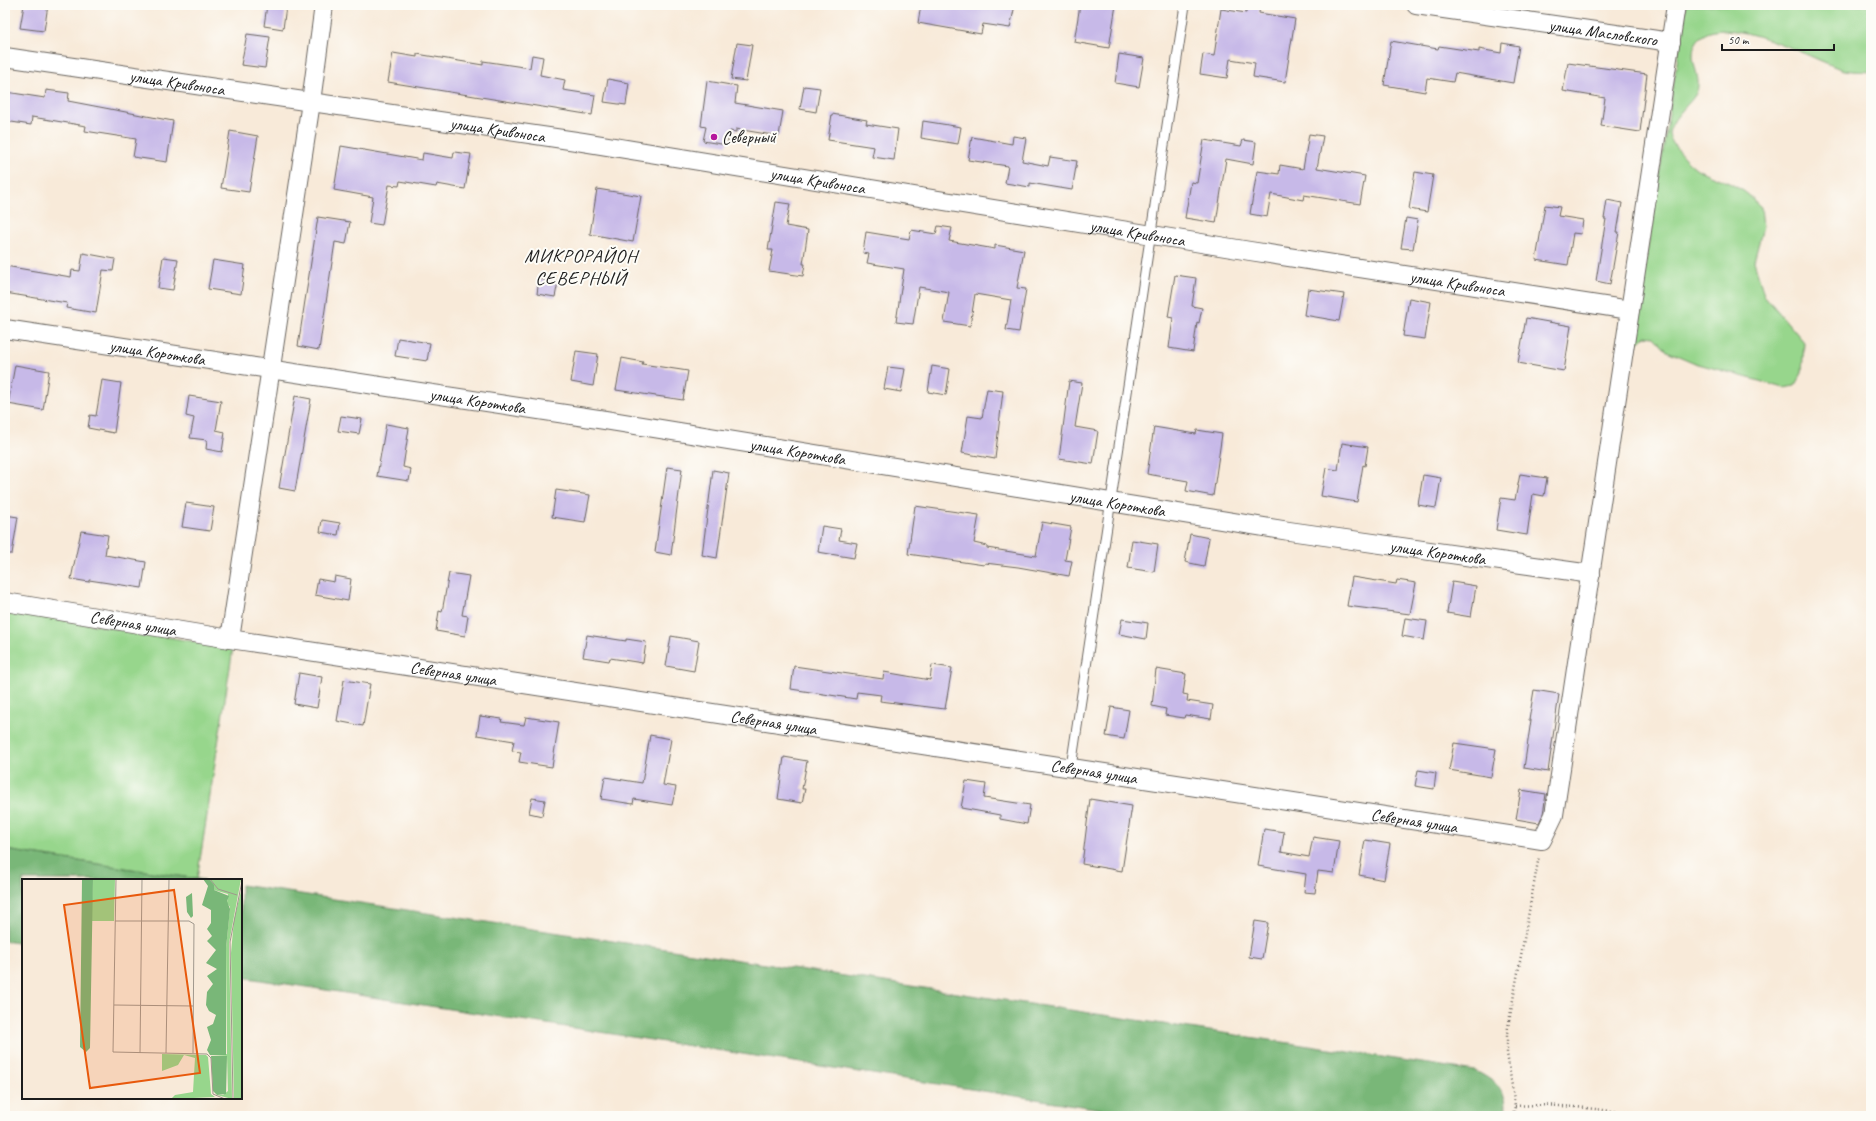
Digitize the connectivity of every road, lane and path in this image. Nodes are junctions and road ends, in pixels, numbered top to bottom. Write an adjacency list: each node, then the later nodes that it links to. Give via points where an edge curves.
1 (324, 5): 7 (street)
2 (1185, 5): 8 (lane)
3 (1416, 5): 5 (street, улица Масловского)
4 (1676, 5): 5 (street)
5 (1671, 42): 9 (street)
6 (5, 57): 7 (street, улица Кривоноса)
7 (311, 102): 8 (street, улица Кривоноса, via 583,142); 11 (street)
8 (1149, 235): 9 (street, улица Кривоноса); 12 (lane)
9 (1630, 310): 13 (street)
10 (5, 329): 11 (street, улица Короткова)
11 (270, 368): 12 (street, улица Короткова); 15 (street)
12 (1111, 502): 13 (street, улица Короткова, via 1289,531); 16 (lane)
13 (1591, 574): 17 (street, via 1554,815)
14 (5, 602): 15 (street, Северная улица)
15 (230, 639): 16 (street, Северная улица)
16 (1070, 767): 17 (street, Северная улица)
17 (1542, 840): 18 (path, via 1508,1033 1507,1053)
18 (1515, 1106): 19 (path); 20 (path, via 1562,1106)
19 (1513, 1116)
20 (1649, 1116)

